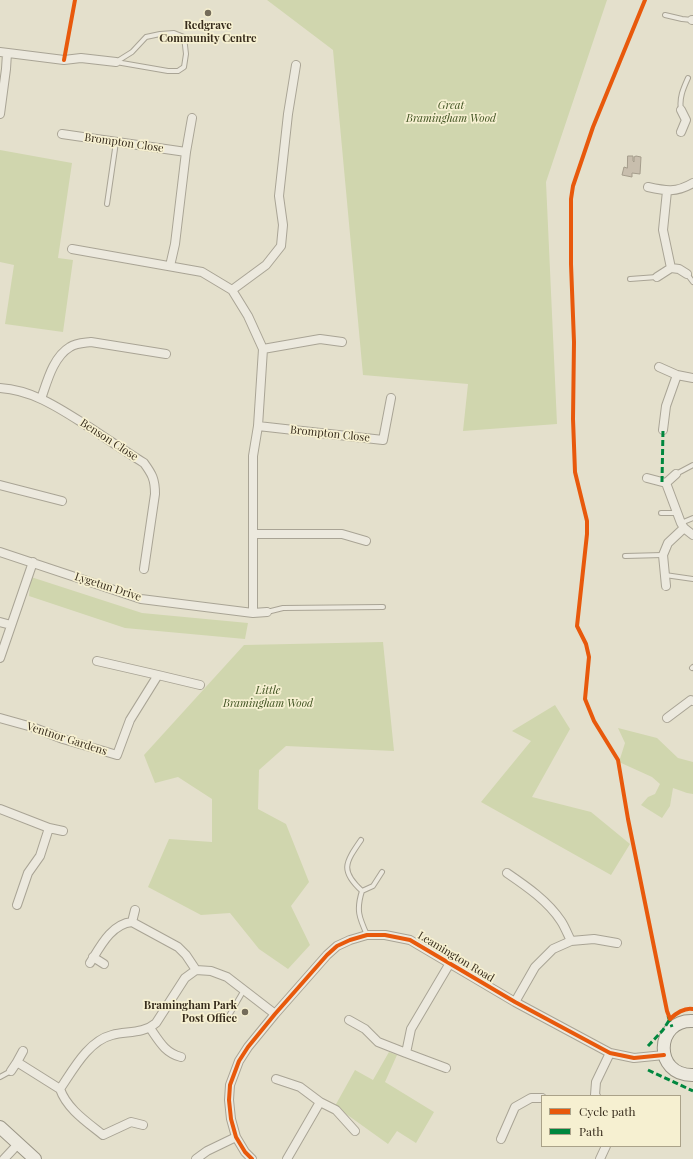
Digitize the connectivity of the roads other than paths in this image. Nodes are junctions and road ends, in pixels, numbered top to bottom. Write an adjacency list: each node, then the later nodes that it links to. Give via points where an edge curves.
1 (665, 15): 2 (lane)
2 (692, 20)
3 (3, 52): 4 (street, via 64,60 82,58); 8 (street, via 6,69)
4 (116, 62): 4 (lane, via 132,52 146,37 174,33 184,37 184,67 178,71)
5 (296, 65): 26 (street, via 279,196 283,225 281,246 266,265)
6 (688, 78): 7 (lane, via 682,92)
7 (681, 110): 10 (street)
8 (0, 114)
9 (192, 118): 14 (street)
10 (690, 120): 11 (street)
11 (680, 132)
12 (62, 134): 13 (street, Brompton Close)
13 (116, 142): 14 (street, Brompton Close); 18 (lane)
14 (186, 152): 20 (street)
15 (693, 183): 17 (street, via 683,189)
16 (648, 187): 17 (street)
17 (667, 191): 21 (street, via 663,230)
18 (108, 204)
19 (72, 250): 20 (street)
20 (170, 266): 26 (street, via 202,272)
21 (671, 268): 22 (street); 23 (street)
22 (686, 274): 25 (lane)
23 (657, 277): 24 (lane)
24 (630, 279)
25 (693, 282)
26 (232, 290): 28 (street)
27 (342, 342): 28 (street, via 320,339)
28 (263, 348): 36 (street)
29 (166, 354): 35 (street, via 91,342 79,343 69,347 60,356)
30 (659, 367): 31 (street)
31 (677, 375): 32 (street); 37 (street, via 666,406)
32 (693, 378)
33 (0, 388): 35 (street, Benson Close)
34 (391, 398): 36 (street, Brompton Close, via 382,440)
35 (41, 399): 55 (street, Benson Close, via 60,408 144,463 150,472 155,481 155,494)
36 (258, 426): 48 (street, via 253,456)
37 (663, 430)
38 (693, 465): 39 (lane)
39 (676, 474): 41 (street)
40 (647, 478): 41 (street)
41 (666, 483): 45 (street)
42 (0, 486): 43 (street)
43 (62, 501)
44 (661, 513): 45 (lane)
45 (678, 513): 47 (street)
46 (693, 518): 47 (lane)
47 (683, 526): 49 (street); 52 (street, via 668,543)
48 (253, 534): 50 (street, via 342,534); 61 (street)
49 (693, 535)
50 (366, 541)
51 (0, 552): 54 (street, Lygetun Drive)
52 (663, 555): 53 (lane); 56 (street)
53 (625, 556)
54 (33, 562): 61 (street, Lygetun Drive, via 141,599); 63 (street)
55 (144, 569)
56 (665, 575): 57 (lane); 58 (street)
57 (693, 579)
58 (666, 586)
59 (383, 607): 60 (lane, via 283,608)
60 (267, 612): 61 (street, Lygetun Drive)
61 (253, 613)
62 (0, 622): 63 (street)
63 (11, 625): 64 (street)
64 (0, 658)
65 (98, 661): 66 (street)
66 (158, 675): 67 (street); 69 (street, Ventnor Gardens, via 130,720 117,755)
67 (200, 685)
68 (693, 700): 70 (street)
69 (0, 718)
70 (667, 718)
71 (0, 809): 72 (street)
72 (49, 828): 73 (street); 78 (street, via 40,856 28,873)
73 (63, 831)
74 (361, 840): 77 (lane, via 346,865 348,875)
75 (382, 872): 77 (lane, via 373,886)
76 (507, 873): 82 (street, via 549,907 561,921)
77 (362, 891): 81 (lane, via 358,903 360,918)
78 (16, 905)
79 (135, 910): 80 (street)
80 (132, 922): 84 (street, via 126,922 104,940 92,960); 86 (street, via 178,947)
81 (367, 935): 85 (street, Leamington Road, via 410,940); 89 (street, Leamington Road, via 337,946 326,955)
82 (571, 941): 83 (street, via 594,939); 88 (street, via 553,948 535,966)
83 (617, 943)
84 (104, 964)
85 (450, 964): 88 (street, Leamington Road); 95 (street, via 411,1029)
86 (196, 970): 87 (street, via 212,971 228,977); 93 (street, via 185,978)
87 (244, 990): 89 (street); 90 (lane)
88 (515, 1002): 96 (street, Leamington Road)
89 (275, 1014): 112 (street, Leamington Road, via 239,1061 230,1085 231,1119)
90 (227, 1019)
91 (350, 1020): 95 (street, via 365,1029 378,1042)
92 (693, 1021): 97 (street, via 672,1027 664,1040)
93 (150, 1028): 98 (street, via 166,1050 173,1055); 105 (street, via 111,1035 94,1044)
94 (23, 1051): 99 (street)
95 (406, 1053): 100 (street)
96 (610, 1054): 97 (street, Leamington Road, via 634,1058); 106 (street, via 596,1082)
97 (664, 1055): 102 (street, via 672,1068 679,1073)
98 (181, 1056)
99 (16, 1062): 101 (street); 105 (street)
100 (446, 1068)
101 (11, 1071): 103 (lane)
102 (693, 1075)
103 (0, 1077)
104 (276, 1079): 108 (street, via 300,1087)
105 (60, 1089): 109 (street, via 63,1098 76,1112 103,1135 131,1122)
106 (594, 1095)
107 (541, 1098): 113 (street, via 531,1098 515,1107)
108 (320, 1102): 111 (street, via 336,1110); 120 (street)
109 (143, 1125)
110 (0, 1127): 114 (street)
111 (355, 1131)
112 (236, 1137): 118 (street); 119 (street, Leamington Road)
113 (501, 1139)
114 (19, 1143): 116 (street); 117 (street)
115 (606, 1147): 121 (street)
116 (4, 1159)
117 (35, 1159)
118 (196, 1159)
119 (252, 1159)
120 (286, 1159)
121 (600, 1159)

